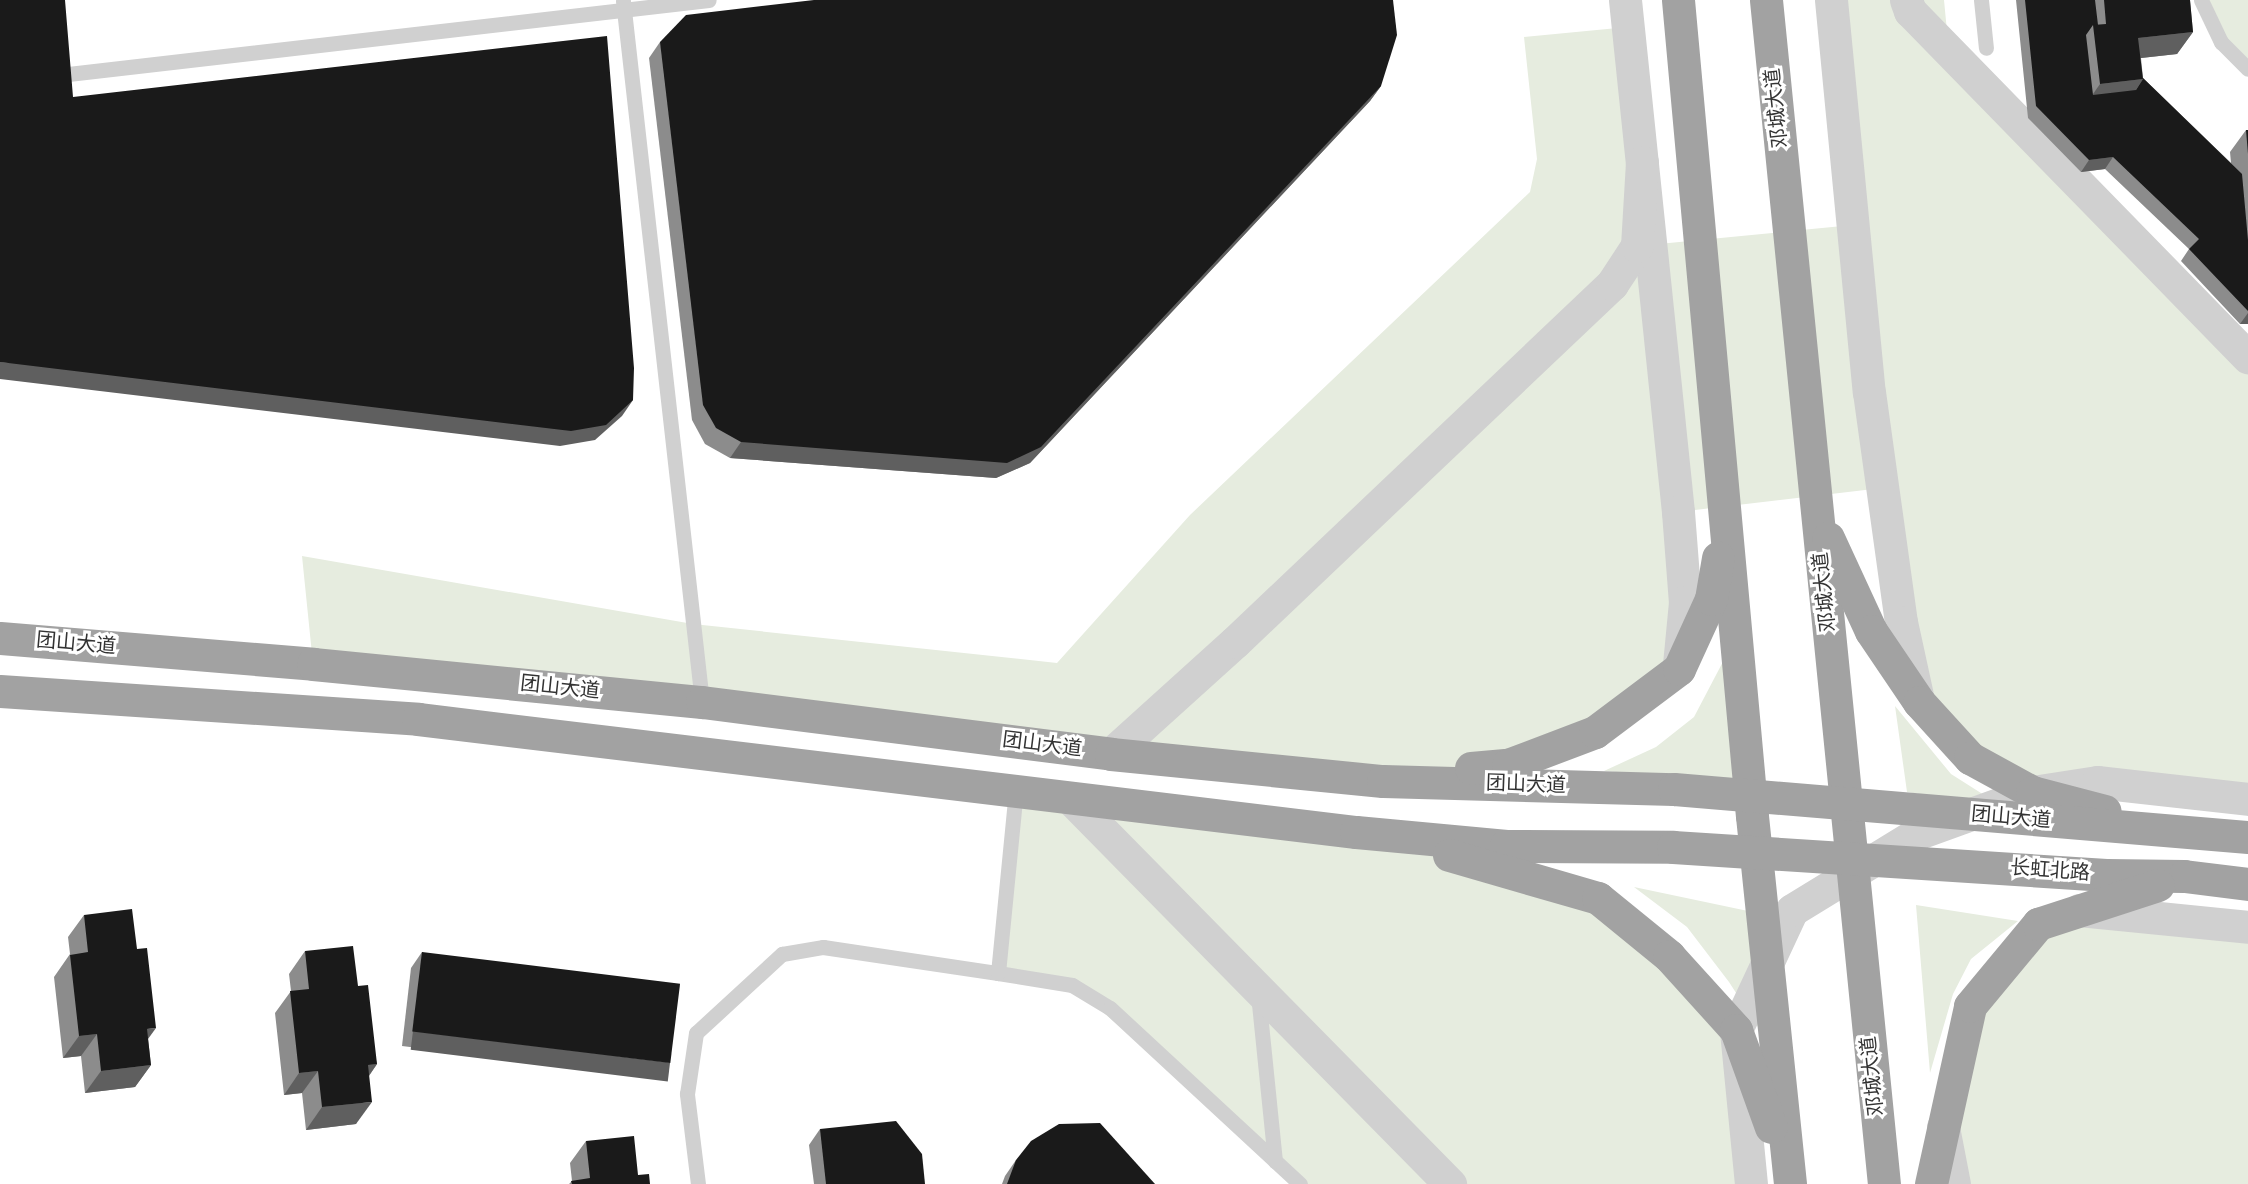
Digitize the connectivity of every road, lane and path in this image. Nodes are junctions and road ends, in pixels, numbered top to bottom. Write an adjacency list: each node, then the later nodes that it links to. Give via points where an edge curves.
1 (709, 0): 9 (lane)
2 (1625, 0): 13 (street)
3 (1678, 0): 16 (highway)
4 (1766, 0): 15 (highway, 邓城大道)
5 (1831, 0): 21 (street, via 1869,392 1901,622)
6 (1906, 0): 14 (street, via 1910,11)
7 (1981, 0): 10 (lane)
8 (2201, 0): 11 (lane, via 2221,42)
9 (623, 5): 12 (lane); 20 (lane)
10 (1986, 48)
11 (2248, 69)
12 (35, 77)
13 (1642, 162): 18 (street, via 1685,602); 22 (street, via 1637,246 1612,284 1235,642)
14 (2248, 357)
15 (1817, 514): 21 (highway, via 1871,631); 29 (highway, 邓城大道)
16 (1725, 518): 18 (highway, via 1711,599); 26 (highway)
17 (0, 638): 20 (highway, 团山大道)
18 (1679, 669): 23 (highway, via 1595,732 1508,765)
19 (0, 691): 24 (highway, via 418,719)
20 (702, 702): 22 (highway, 团山大道)
21 (1919, 702): 25 (highway, via 1970,758)
22 (1111, 754): 23 (highway, 团山大道)
23 (1365, 778): 26 (highway, 团山大道)
24 (1016, 791): 27 (highway); 39 (lane)
25 (2032, 792): 28 (street, via 2097,782); 30 (highway); 41 (street, via 1916,834 1792,910)
26 (1750, 795): 29 (highway, 团山大道); 33 (highway)
27 (1070, 798): 31 (highway); 40 (street)
28 (2248, 799)
29 (1846, 803): 30 (highway, 团山大道, via 2086,825); 34 (highway, 邓城大道)
30 (2175, 829): 32 (highway)
31 (1374, 834): 33 (highway, via 1506,846 1673,847); 41 (highway, via 1598,898 1669,956)
32 (2248, 837)
33 (1755, 852): 34 (highway); 44 (highway)
34 (1851, 858): 35 (highway, 长虹北路, via 2106,875); 49 (highway, 邓城大道)
35 (2184, 876): 36 (highway, 长虹北路); 37 (highway)
36 (2248, 884)
37 (2079, 910): 38 (street); 42 (highway, via 2038,924 1970,1006)
38 (2248, 927)
39 (998, 973): 43 (lane, via 1072,985 1110,1008); 45 (lane, via 823,947 782,954 696,1033 687,1094)
40 (1257, 988): 43 (lane); 47 (street)
41 (1736, 1030): 44 (highway); 48 (street)
42 (1942, 1124): 50 (highway); 51 (street)
43 (1275, 1161): 46 (lane)
44 (1790, 1180)
45 (698, 1184)
46 (1300, 1184)
47 (1450, 1184)
48 (1751, 1184)
49 (1884, 1184)
50 (1931, 1184)
51 (1954, 1184)

